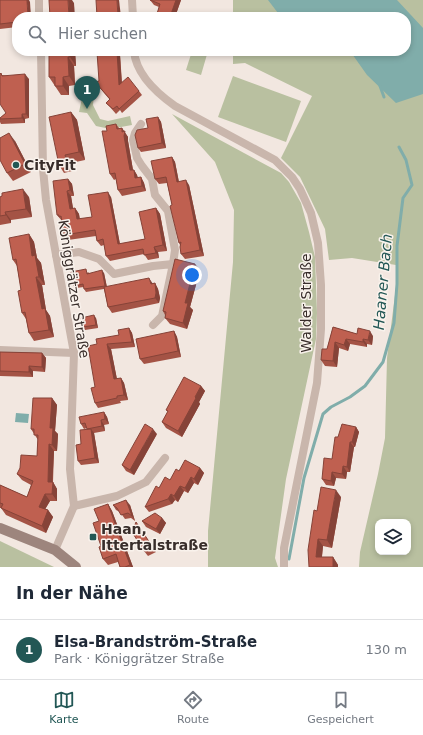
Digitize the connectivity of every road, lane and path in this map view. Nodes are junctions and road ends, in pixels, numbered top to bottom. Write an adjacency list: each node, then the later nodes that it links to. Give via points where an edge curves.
1 (39, 0): 3 (street)
2 (132, 0): 4 (street)
3 (39, 12)
4 (133, 12)
5 (40, 56): 8 (street, Königgrätzer Straße, via 43,168)
6 (135, 56): 18 (street, Walder Straße, via 143,75 165,99 275,160 300,189 311,213 318,243 321,285 317,383 284,548)
7 (141, 124): 9 (street, via 133,140 140,162 152,179 155,195 168,211 175,250)
8 (56, 255): 9 (street, via 78,252 99,259 114,274); 12 (street, Königgrätzer Straße)
9 (173, 264): 10 (street, via 162,316)
10 (153, 325)
11 (0, 350): 12 (street)
12 (74, 353): 14 (street, Königgrätzer Straße, via 70,469)
13 (165, 458): 14 (street, via 146,482 117,496)
14 (74, 506): 16 (street, Königgrätzer Straße)
15 (0, 528): 16 (main road)
16 (55, 550): 17 (main road)
17 (76, 567)
18 (284, 567)

